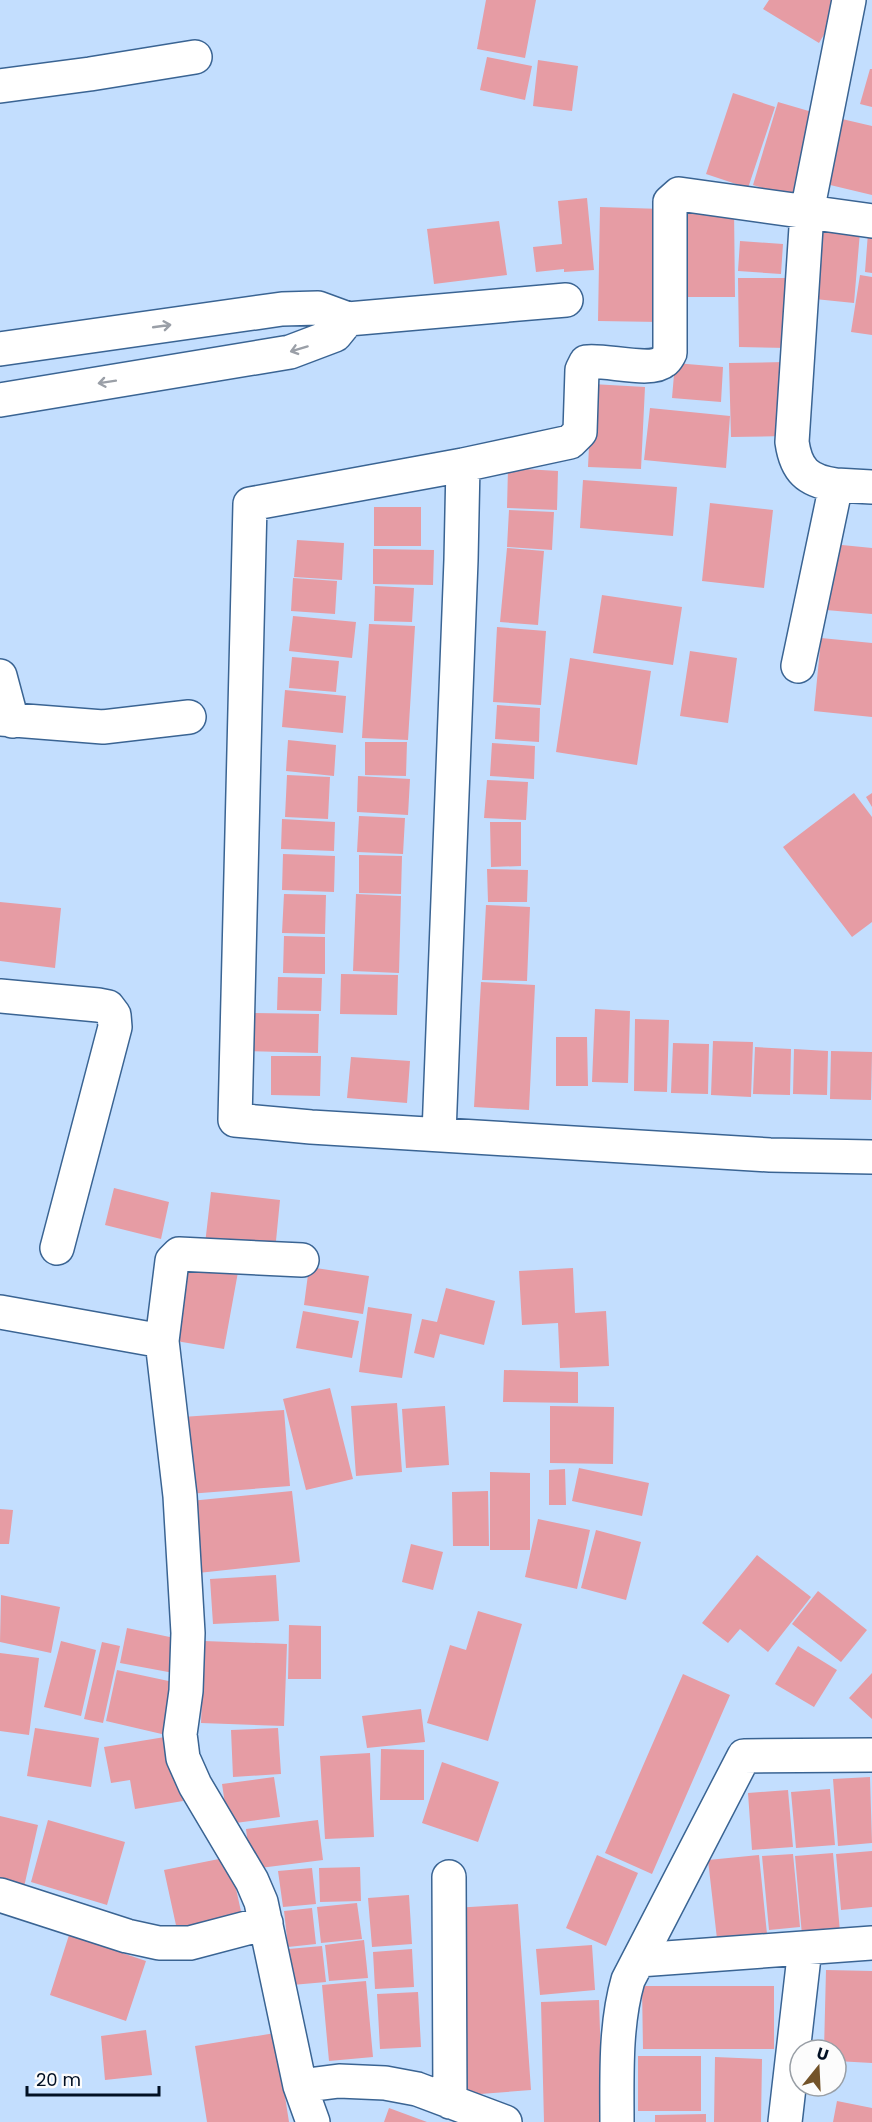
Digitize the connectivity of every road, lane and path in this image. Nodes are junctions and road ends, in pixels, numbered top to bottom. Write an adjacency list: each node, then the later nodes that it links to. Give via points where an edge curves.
1 (849, 0): 4 (street)
2 (195, 57): 3 (street)
3 (0, 86)
4 (807, 212): 5 (street); 10 (street, via 678,194 673,197 670,353 663,363 652,366 586,362 582,370 580,432 570,442); 11 (street, via 792,442 801,471)
5 (872, 221)
6 (566, 300): 7 (street)
7 (348, 319): 8 (street, one-way to 7, via 282,309 318,308); 9 (street, one-way to 9, via 335,335 290,352)
8 (0, 349)
9 (0, 400)
10 (463, 465): 18 (street); 18 (street, via 250,504 235,1120)
11 (836, 484): 12 (street); 13 (street)
12 (872, 487)
13 (798, 666)
14 (0, 676): 16 (street)
15 (189, 717): 16 (street, via 103,727)
16 (6, 720)
17 (0, 996): 20 (street, via 98,1005 108,1007 114,1015 115,1027)
18 (439, 1134): 19 (street, via 770,1155)
19 (872, 1157)
20 (57, 1248)
21 (302, 1260): 23 (street, via 179,1254 172,1262)
22 (0, 1312): 23 (street)
23 (162, 1341): 27 (street, via 180,1496 188,1633 180,1734 183,1758 252,1881)
24 (872, 1755): 30 (street, via 744,1755)
25 (449, 1877): 32 (street)
26 (0, 1895): 27 (street, via 159,1943 190,1943)
27 (266, 1923): 31 (street)
28 (872, 1942): 29 (street)
29 (805, 1948): 30 (street); 36 (street)
30 (639, 1960): 35 (street, via 622,2002)
31 (300, 2086): 32 (street, via 339,2081 385,2083 417,2089); 33 (street)
32 (450, 2102): 34 (street)
33 (313, 2122)
34 (505, 2122)
35 (617, 2122)
36 (785, 2122)

